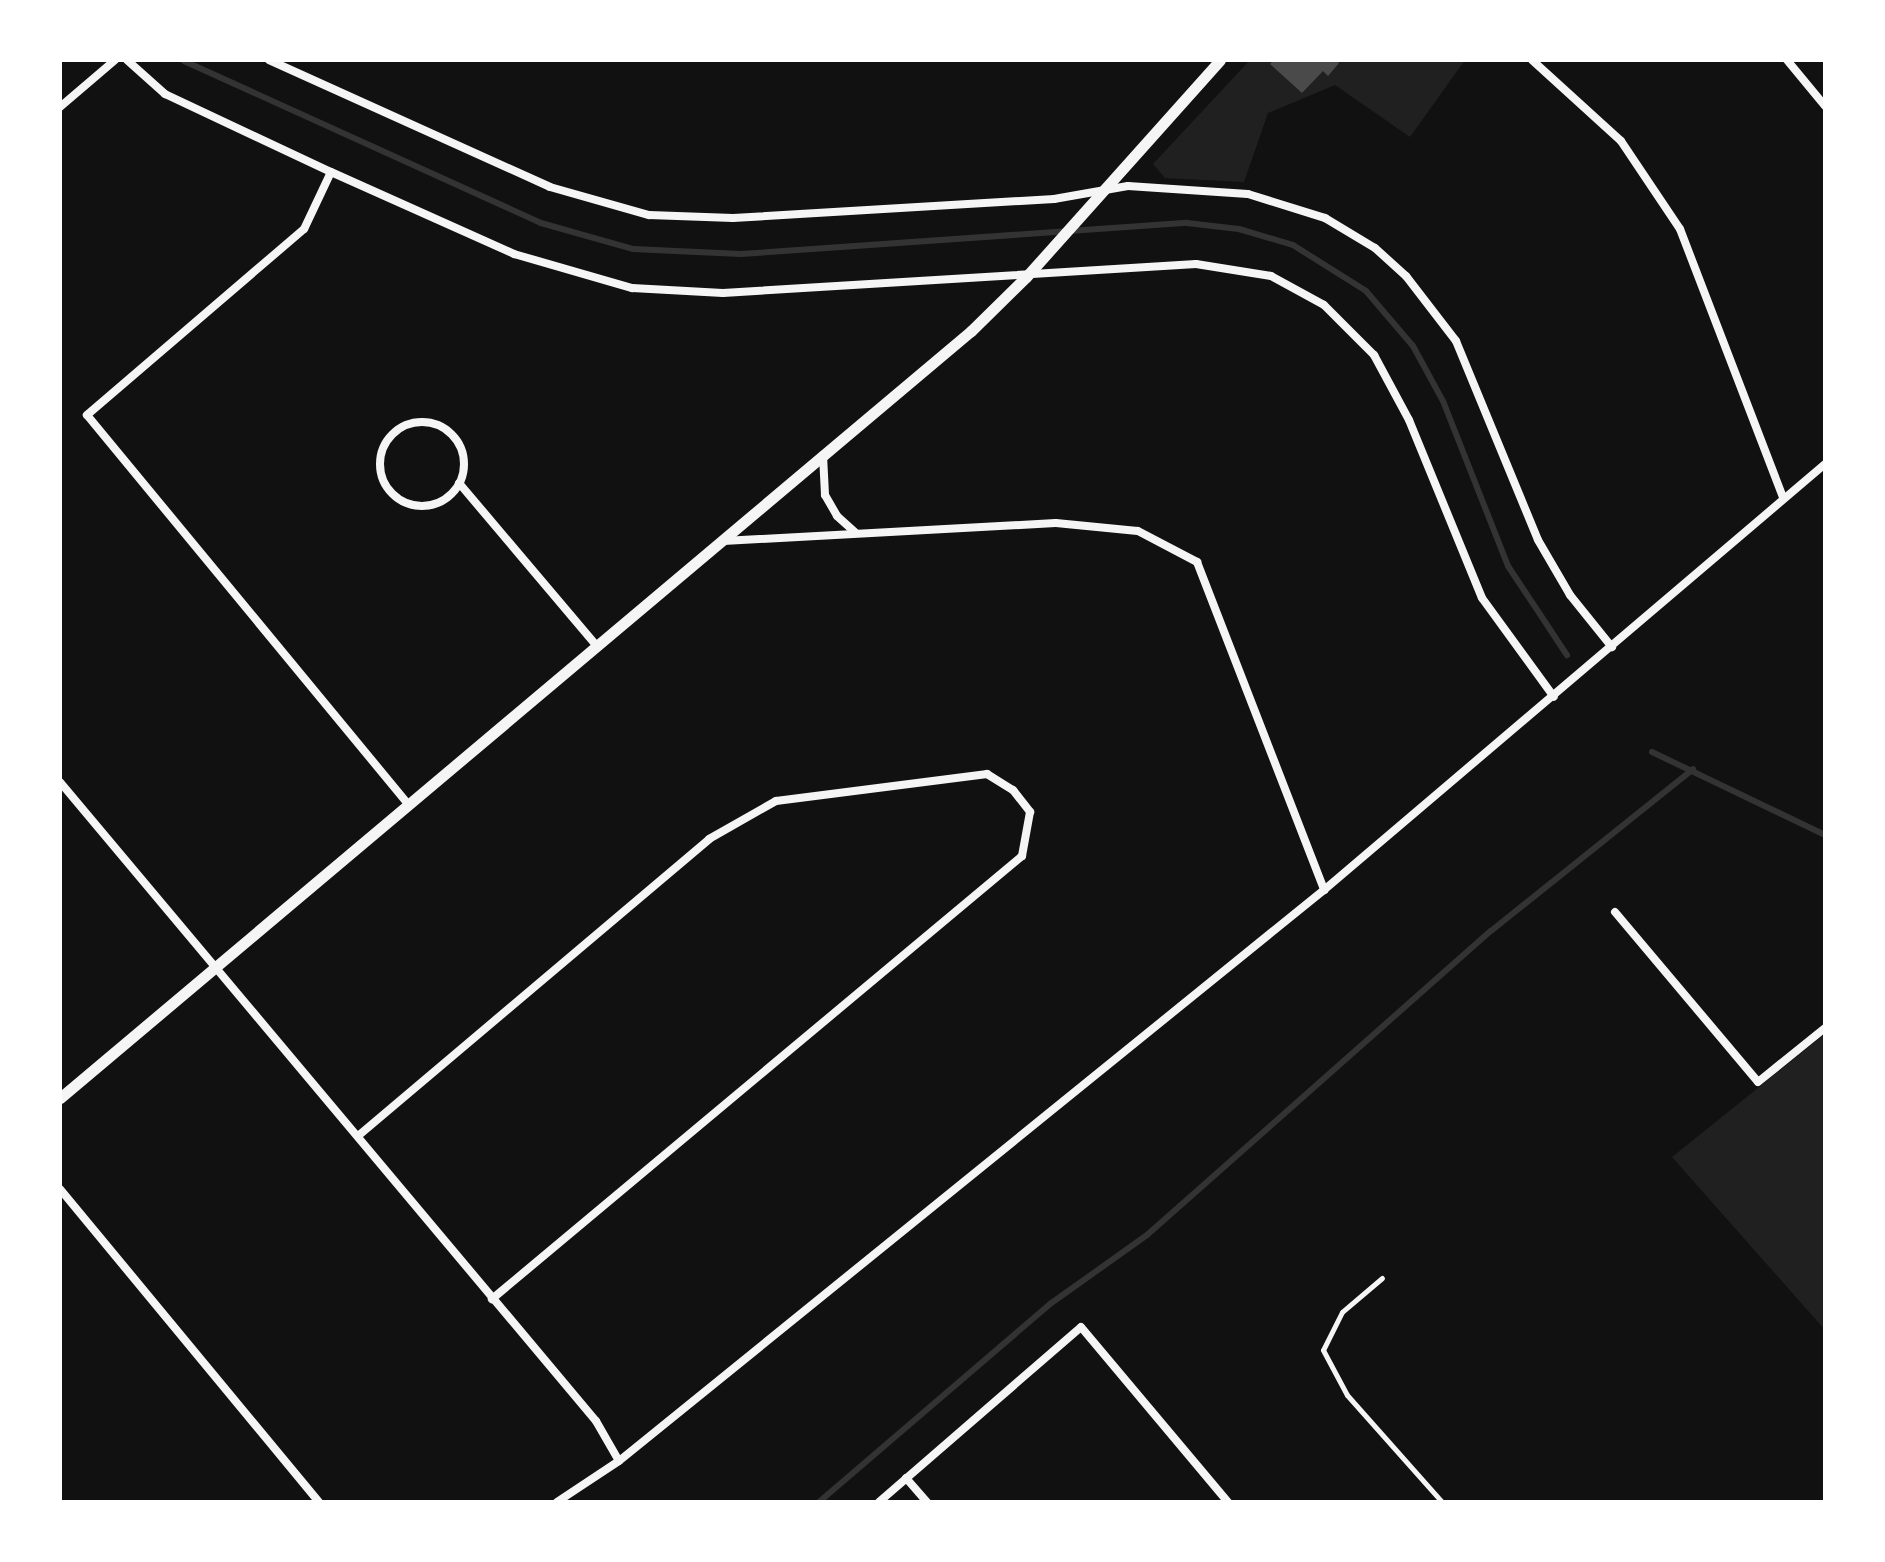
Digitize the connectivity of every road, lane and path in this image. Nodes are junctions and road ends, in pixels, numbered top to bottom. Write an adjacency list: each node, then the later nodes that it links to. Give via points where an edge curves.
1 (115, 60): 8 (street)
2 (127, 60): 9 (street, via 165,94)
3 (269, 60): 10 (street, via 550,187 649,215 733,218 1054,199)
4 (1220, 60): 10 (street)
5 (1532, 60): 15 (street, via 1621,141 1680,229)
6 (1787, 60): 7 (street)
7 (1825, 106)
8 (60, 107)
9 (331, 172): 11 (street, via 525,258 632,288 723,293); 22 (street, via 304,229 87,415)
10 (1102, 190): 11 (street); 19 (street, via 1227,191 1268,198 1342,227 1406,276 1456,341 1553,568)
11 (1026, 277): 12 (street, via 971,331); 20 (street, via 1220,266 1271,276 1324,305 1351,329 1386,374 1465,567 1504,633)
12 (823, 454): 16 (street, via 825,495 837,516); 17 (street)
13 (1825, 464): 15 (street)
14 (459, 483): 14 (street, via 463,453 448,430 422,421 408,424 386,441 379,468 402,502 443,501); 18 (street)
15 (1783, 498): 19 (street)
16 (857, 534): 17 (street); 23 (street, via 1056,523 1138,531 1197,562)
17 (719, 541): 18 (street)
18 (596, 645): 22 (street)
19 (1612, 647): 20 (street)
20 (1554, 697): 23 (street)
21 (60, 782): 25 (street)
22 (408, 804): 25 (street)
23 (1324, 890): 32 (street)
24 (1615, 912): 26 (street, via 1758,1082)
25 (213, 965): 27 (street); 28 (street)
26 (1825, 1028)
27 (60, 1098)
28 (358, 1136): 31 (street); 31 (street, via 709,839 776,801 987,774 1013,790 1030,812 1022,856)
29 (60, 1189): 34 (street)
30 (1382, 1278): 39 (lane, via 1342,1312 1323,1350 1347,1395)
31 (492, 1299): 32 (street, via 596,1421)
32 (619, 1461): 35 (street)
33 (906, 1478): 36 (street); 37 (street); 38 (street, via 1081,1327)
34 (319, 1502)
35 (557, 1502)
36 (879, 1502)
37 (927, 1502)
38 (1228, 1502)
39 (1442, 1502)

